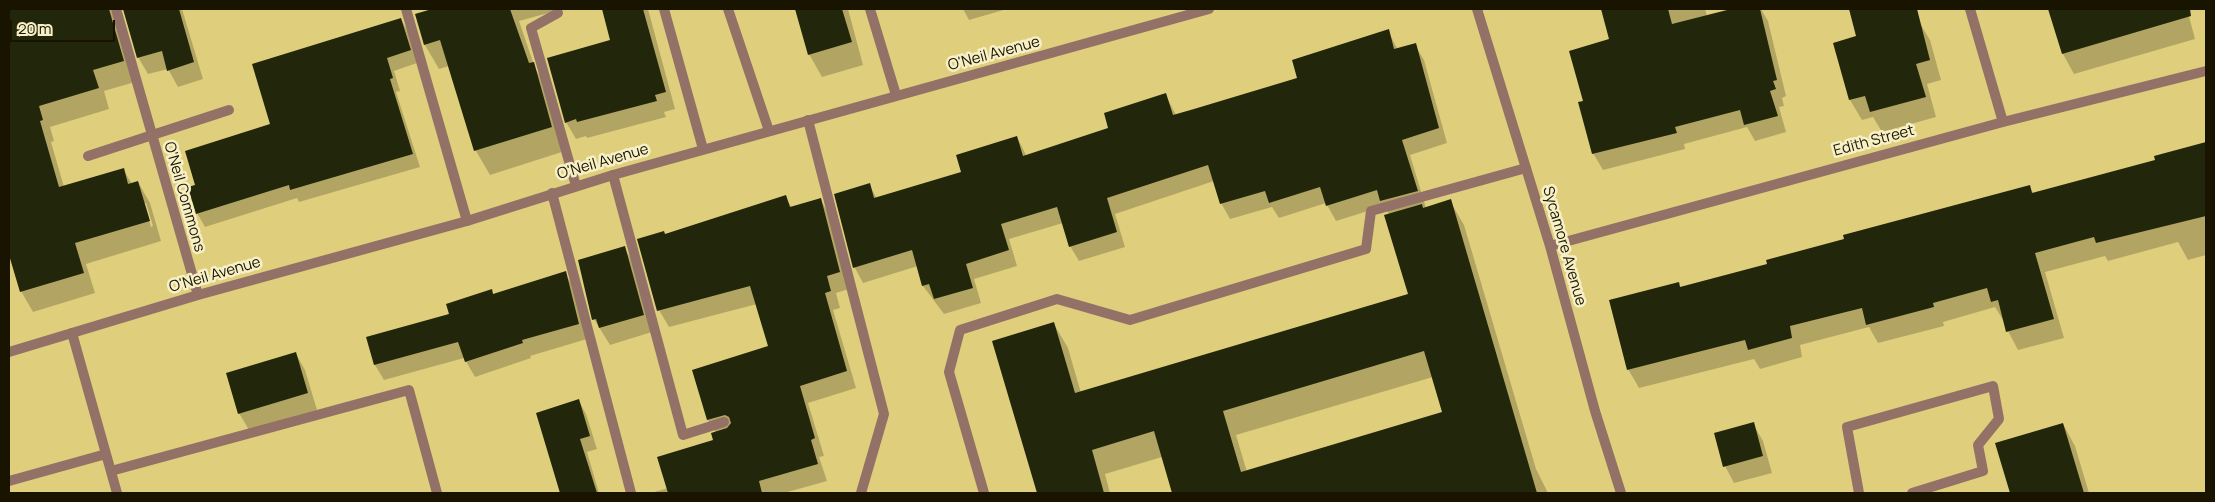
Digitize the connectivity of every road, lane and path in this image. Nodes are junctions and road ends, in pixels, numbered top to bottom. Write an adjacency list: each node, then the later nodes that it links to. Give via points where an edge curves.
1 (116, 9): 16 (street, O'Neil Commons)
2 (406, 9): 23 (street)
3 (664, 9): 17 (street)
4 (728, 9): 15 (street)
5 (870, 9): 11 (street)
6 (1209, 9): 11 (street, O'Neil Avenue)
7 (1477, 9): 19 (street, Sycamore Avenue)
8 (1970, 9): 14 (street)
9 (558, 13): 21 (street, via 531,28)
10 (2206, 70): 14 (street, Edith Street)
11 (896, 95): 13 (street, O'Neil Avenue)
12 (229, 110): 16 (street, O'Neil Commons)
13 (808, 120): 15 (street, O'Neil Avenue); 35 (street, via 884,414)
14 (2003, 122): 24 (street, Edith Street)
15 (770, 131): 17 (street, O'Neil Avenue)
16 (151, 136): 18 (street, O'Neil Commons); 25 (street, O'Neil Commons)
17 (703, 149): 20 (street, O'Neil Avenue)
18 (88, 156)
19 (1526, 168): 24 (street, Sycamore Avenue); 36 (street, via 1370,211 1366,249 1130,320 1058,299 960,330 949,372)
20 (613, 175): 21 (street, O'Neil Avenue); 28 (street, via 683,435)
21 (576, 186): 22 (street, O'Neil Avenue)
22 (552, 193): 23 (street, O'Neil Avenue); 34 (street)
23 (467, 221): 25 (street, O'Neil Avenue)
24 (1550, 246): 37 (street, Sycamore Avenue)
25 (198, 295): 26 (street, O'Neil Avenue)
26 (72, 333): 27 (street, O'Neil Avenue); 29 (street)
27 (9, 352)
28 (724, 422)
29 (106, 454): 30 (street); 31 (street)
30 (111, 471): 32 (street); 33 (street, via 409,390)
31 (9, 481)
32 (117, 493)
33 (437, 493)
34 (631, 493)
35 (860, 493)
36 (984, 493)
37 (1621, 493)
38 (1859, 493): 39 (street, via 1847,427 1993,386 1998,418 1978,445 1983,471)
39 (1912, 493)

